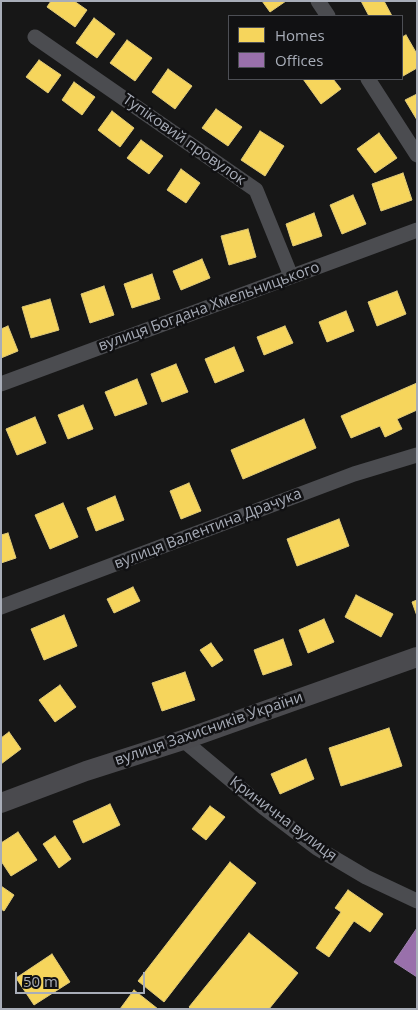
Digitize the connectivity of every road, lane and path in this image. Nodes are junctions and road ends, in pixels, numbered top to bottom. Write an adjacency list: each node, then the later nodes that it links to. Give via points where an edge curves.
1 (318, 1): 2 (street)
2 (327, 15)
3 (35, 37): 7 (street, Тупіковий провулок, via 256,190)
4 (369, 80): 5 (street)
5 (417, 155)
6 (417, 230): 7 (street, вулиця Богдана Хмельницького)
7 (291, 276): 8 (street, вулиця Богдана Хмельницького)
8 (1, 384)
9 (417, 455): 10 (street, вулиця Валентина Драчука, via 354,474)
10 (1, 607)
11 (417, 657): 12 (main road, вулиця Захисників України)
12 (183, 740): 13 (main road, вулиця Захисників України, via 86,770); 14 (street, Кринична вулиця, via 317,848 366,877)
13 (1, 803)
14 (417, 901)

